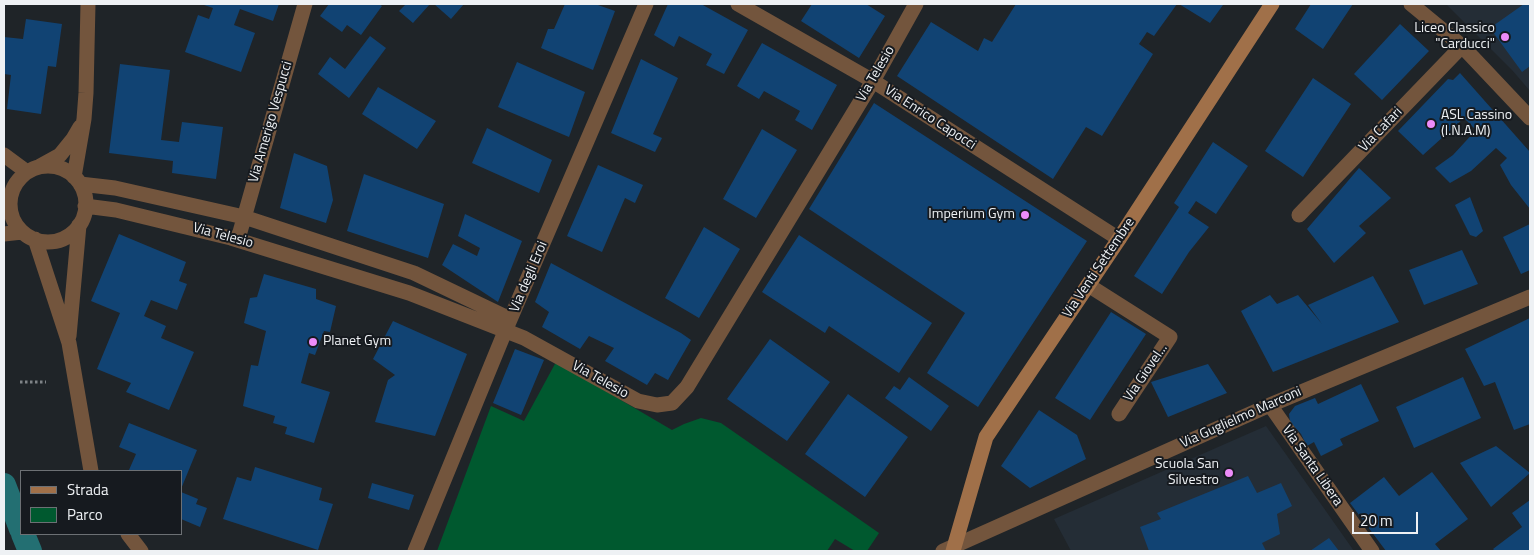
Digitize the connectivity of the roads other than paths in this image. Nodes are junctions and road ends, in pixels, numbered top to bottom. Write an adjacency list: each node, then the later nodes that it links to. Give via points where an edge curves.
1 (88, 4): 11 (street)
2 (305, 4): 19 (street, Via Amerigo Vespucci)
3 (646, 4): 27 (street, Via degli Eroi)
4 (738, 4): 9 (street, Via Enrico Capocci)
5 (916, 4): 9 (street, Via Telesio)
6 (1272, 4): 23 (main road, Via Venti Settembre)
7 (1411, 4): 8 (street)
8 (1462, 46): 10 (street); 18 (street, Via Cafari)
9 (873, 81): 23 (street, Via Enrico Capocci); 27 (street, Via Telesio, via 686,387 672,403 657,405 638,401 524,338)
10 (1530, 118)
11 (84, 119): 13 (street, via 60,155); 14 (street)
12 (4, 155): 13 (street)
13 (33, 170): 14 (street, via 52,166 64,170); 17 (street, via 14,186)
14 (77, 181): 16 (street, via 85,196); 19 (street, Via Telesio)
15 (4, 182): 17 (street)
16 (85, 206): 20 (street); 24 (street, Via Telesio, via 116,210)
17 (8, 207): 22 (street, via 14,221)
18 (1299, 215)
19 (244, 217): 24 (street, Via Amerigo Vespucci); 27 (street, Via Telesio, via 414,273)
20 (79, 225): 22 (street, via 60,240 47,242); 28 (street)
21 (4, 234): 22 (street)
22 (28, 235): 28 (street)
23 (1119, 239): 25 (main road, Via Venti Settembre)
24 (238, 240): 27 (street, Via Telesio)
25 (1088, 285): 30 (street, Via Giovel..., via 1170,337); 33 (main road, Via Venti Settembre, via 986,437)
26 (1530, 297): 29 (street, Via Guglielmo Marconi)
27 (508, 324): 35 (street, Via degli Eroi)
28 (69, 343): 31 (street)
29 (1270, 405): 33 (street, Via Guglielmo Marconi); 36 (street, Via Santa Libera)
30 (1118, 414)
31 (92, 470)
32 (129, 535): 34 (street)
33 (950, 549)
34 (141, 551)
35 (415, 551)
36 (1372, 551)

